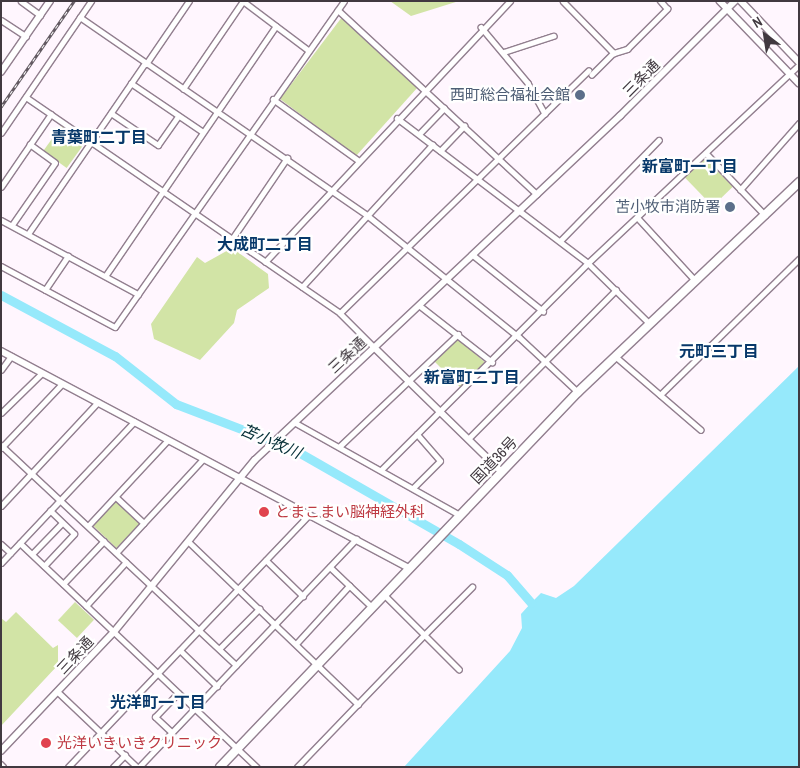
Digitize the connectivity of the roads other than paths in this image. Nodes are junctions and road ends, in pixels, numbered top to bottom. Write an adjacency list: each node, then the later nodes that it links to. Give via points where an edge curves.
1 (21, 1): 15 (street)
2 (50, 1): 15 (street)
3 (91, 1): 16 (street)
4 (189, 1): 28 (street)
5 (243, 1): 18 (street); 35 (street)
6 (344, 1): 14 (street)
7 (510, 1): 19 (street)
8 (563, 1): 24 (street)
9 (660, 1): 24 (street, via 667,9 627,49)
10 (720, 1): 13 (street)
11 (734, 1): 13 (street, 三条通)
12 (741, 1): 26 (street)
13 (727, 8): 32 (street); 67 (street, 三条通)
14 (338, 10): 22 (street); 36 (street)
15 (40, 15): 20 (street)
16 (80, 17): 28 (street); 37 (street)
17 (1, 20): 20 (street)
18 (276, 26): 22 (street); 40 (street)
19 (481, 27): 23 (street); 36 (street)
20 (26, 36): 27 (street)
21 (553, 36): 23 (street)
22 (308, 50): 38 (street)
23 (504, 52): 43 (street, via 528,82)
24 (614, 53): 31 (street)
25 (1, 60): 27 (street)
26 (799, 63): 32 (street)
27 (7, 64): 30 (street)
28 (145, 64): 34 (street); 35 (street)
29 (588, 71): 43 (street)
30 (1, 72)
31 (592, 75)
32 (791, 75): 33 (street); 57 (street)
33 (799, 82)
34 (131, 83): 41 (street); 44 (street)
35 (183, 89): 40 (street)
36 (423, 89): 39 (street); 45 (street)
37 (26, 97): 42 (street); 50 (street)
38 (273, 99): 49 (street); 59 (street)
39 (444, 108): 47 (street); 51 (street)
40 (218, 111): 48 (street); 49 (street)
41 (111, 113): 44 (street, via 158,145); 53 (street)
42 (51, 114): 53 (street); 54 (street)
43 (544, 114): 60 (street)
44 (178, 116): 48 (street)
45 (397, 118): 51 (street); 59 (street)
46 (799, 123): 65 (street)
47 (464, 126): 56 (street); 60 (street)
48 (203, 132): 66 (street)
49 (249, 132): 58 (street); 69 (street)
50 (1, 133)
51 (419, 134): 55 (street)
52 (660, 140): 77 (street)
53 (91, 142): 66 (street); 75 (street)
54 (30, 145): 63 (street); 74 (street, via 55,163)
55 (432, 145): 56 (street); 71 (street)
56 (440, 151): 61 (street)
57 (706, 153): 65 (street); 72 (street)
58 (287, 158): 64 (street); 76 (street)
59 (358, 160): 64 (street)
60 (500, 160): 61 (street); 67 (street)
61 (480, 181): 68 (street); 78 (street)
62 (799, 182): 70 (highway, 国道36号)
63 (1, 187)
64 (332, 189): 71 (street); 82 (street)
65 (740, 190): 70 (street)
66 (163, 191): 69 (street); 85 (street)
67 (538, 194): 68 (street, 三条通)
68 (520, 211): 77 (street); 79 (street, 三条通)
69 (194, 212): 76 (street); 91 (street)
70 (765, 215): 87 (highway, 国道36号)
71 (367, 216): 78 (street); 88 (street)
72 (637, 217): 83 (street); 87 (street)
73 (1, 220): 74 (street)
74 (12, 225): 75 (street)
75 (28, 234): 80 (street)
76 (232, 239): 82 (street)
77 (560, 241): 83 (street)
78 (408, 249): 86 (street); 94 (street)
79 (473, 255): 86 (street, 三条通); 93 (street)
80 (68, 256): 85 (street); 89 (street)
81 (799, 259): 109 (street)
82 (265, 262): 88 (street)
83 (588, 263): 90 (street); 93 (street)
84 (1, 266): 89 (street)
85 (106, 275): 91 (street)
86 (446, 280): 92 (street, 三条通); 97 (street)
87 (695, 280): 95 (highway, 国道36号)
88 (302, 287): 94 (street)
89 (46, 290): 91 (street, via 115,327)
90 (616, 290): 95 (street); 102 (street)
91 (138, 294)
92 (420, 305): 96 (street); 98 (street, 三条通)
93 (543, 311): 97 (street)
94 (340, 313): 98 (street)
95 (649, 322): 101 (highway, 国道36号)
96 (458, 334): 103 (street); 106 (street)
97 (518, 337): 102 (street); 103 (street)
98 (374, 346): 106 (street); 114 (street, 三条通)
99 (1, 351): 100 (street)
100 (11, 356): 104 (street); 105 (street)
101 (615, 356): 108 (highway, 国道36号); 109 (street)
102 (545, 361): 108 (street); 117 (street)
103 (492, 362): 111 (street)
104 (1, 370)
105 (42, 373): 107 (street); 112 (street)
106 (408, 380): 111 (street); 120 (street)
107 (62, 384): 110 (street); 119 (street)
108 (578, 392): 123 (highway, 国道36号)
109 (660, 395): 115 (street)
110 (98, 402): 113 (street); 124 (street)
111 (441, 412): 116 (street); 117 (street)
112 (1, 413)
113 (134, 422): 118 (street); 128 (street)
114 (294, 422): 120 (street); 125 (street, 三条通)
115 (701, 430)
116 (417, 435): 122 (street); 126 (street, via 440,461)
117 (468, 439): 123 (street)
118 (168, 440): 121 (street); 127 (street)
119 (2, 447): 124 (street)
120 (339, 447): 122 (street)
121 (203, 459): 125 (street); 134 (street)
122 (381, 470): 126 (street)
123 (502, 472): 132 (highway, 国道36号)
124 (31, 473): 128 (street); 129 (street)
125 (239, 478): 131 (street); 138 (street, 三条通)
126 (413, 488): 132 (street)
127 (116, 497): 134 (street); 135 (street)
128 (60, 500): 130 (street); 135 (street)
129 (1, 506)
130 (50, 512): 133 (street); 139 (street)
131 (309, 515): 136 (street); 144 (street)
132 (458, 518): 149 (highway, 国道36号)
133 (62, 523): 143 (street); 147 (street, via 74,534)
134 (144, 523): 141 (street)
135 (88, 526): 137 (street)
136 (356, 539): 148 (street); 149 (street)
137 (104, 541): 141 (street); 150 (street)
138 (188, 541): 151 (street, 三条通); 154 (street)
139 (20, 543): 142 (street); 143 (street)
140 (1, 544): 142 (street)
141 (116, 552): 145 (street)
142 (11, 553): 146 (street)
143 (32, 554): 147 (street)
144 (266, 560): 154 (street); 156 (street)
145 (126, 562): 151 (street); 157 (street)
146 (1, 563)
147 (44, 566): 150 (street)
148 (330, 567): 152 (street); 156 (street)
149 (409, 568): 155 (highway, 国道36号)
150 (64, 584): 157 (street)
151 (152, 586): 161 (street); 162 (street, 三条通)
152 (349, 586): 158 (street); 164 (street)
153 (472, 587): 163 (street)
154 (238, 589): 159 (street); 161 (street)
155 (384, 595): 158 (highway, 国道36号); 163 (street)
156 (303, 596): 160 (street)
157 (86, 606): 162 (street)
158 (372, 607): 167 (highway, 国道36号)
159 (258, 609): 160 (street); 166 (street)
160 (275, 625): 164 (street); 168 (street)
161 (199, 630): 165 (street); 166 (street)
162 (114, 632): 170 (street); 172 (street, 三条通)
163 (424, 634): 169 (street); 174 (street)
164 (296, 644): 167 (street)
165 (180, 650): 170 (street); 171 (street)
166 (219, 650): 168 (street)
167 (317, 664): 174 (street); 178 (highway, 国道36号)
168 (236, 665): 171 (street)
169 (459, 670)
170 (158, 673): 173 (street); 176 (street)
171 (217, 686): 175 (street)
172 (58, 692): 176 (street); 179 (street, 三条通)
173 (178, 693): 175 (street); 177 (street, via 155,717)
174 (358, 704): 186 (street)
175 (195, 708): 177 (street); 178 (street)
176 (101, 733): 180 (street); 181 (street)
177 (172, 733): 183 (street)
178 (238, 748): 184 (highway, 国道36号); 185 (street)
179 (1, 751)
180 (125, 755): 182 (street); 183 (street)
181 (70, 766)
182 (113, 767)
183 (138, 767)
184 (220, 767)
185 (257, 767)
186 (297, 767)

